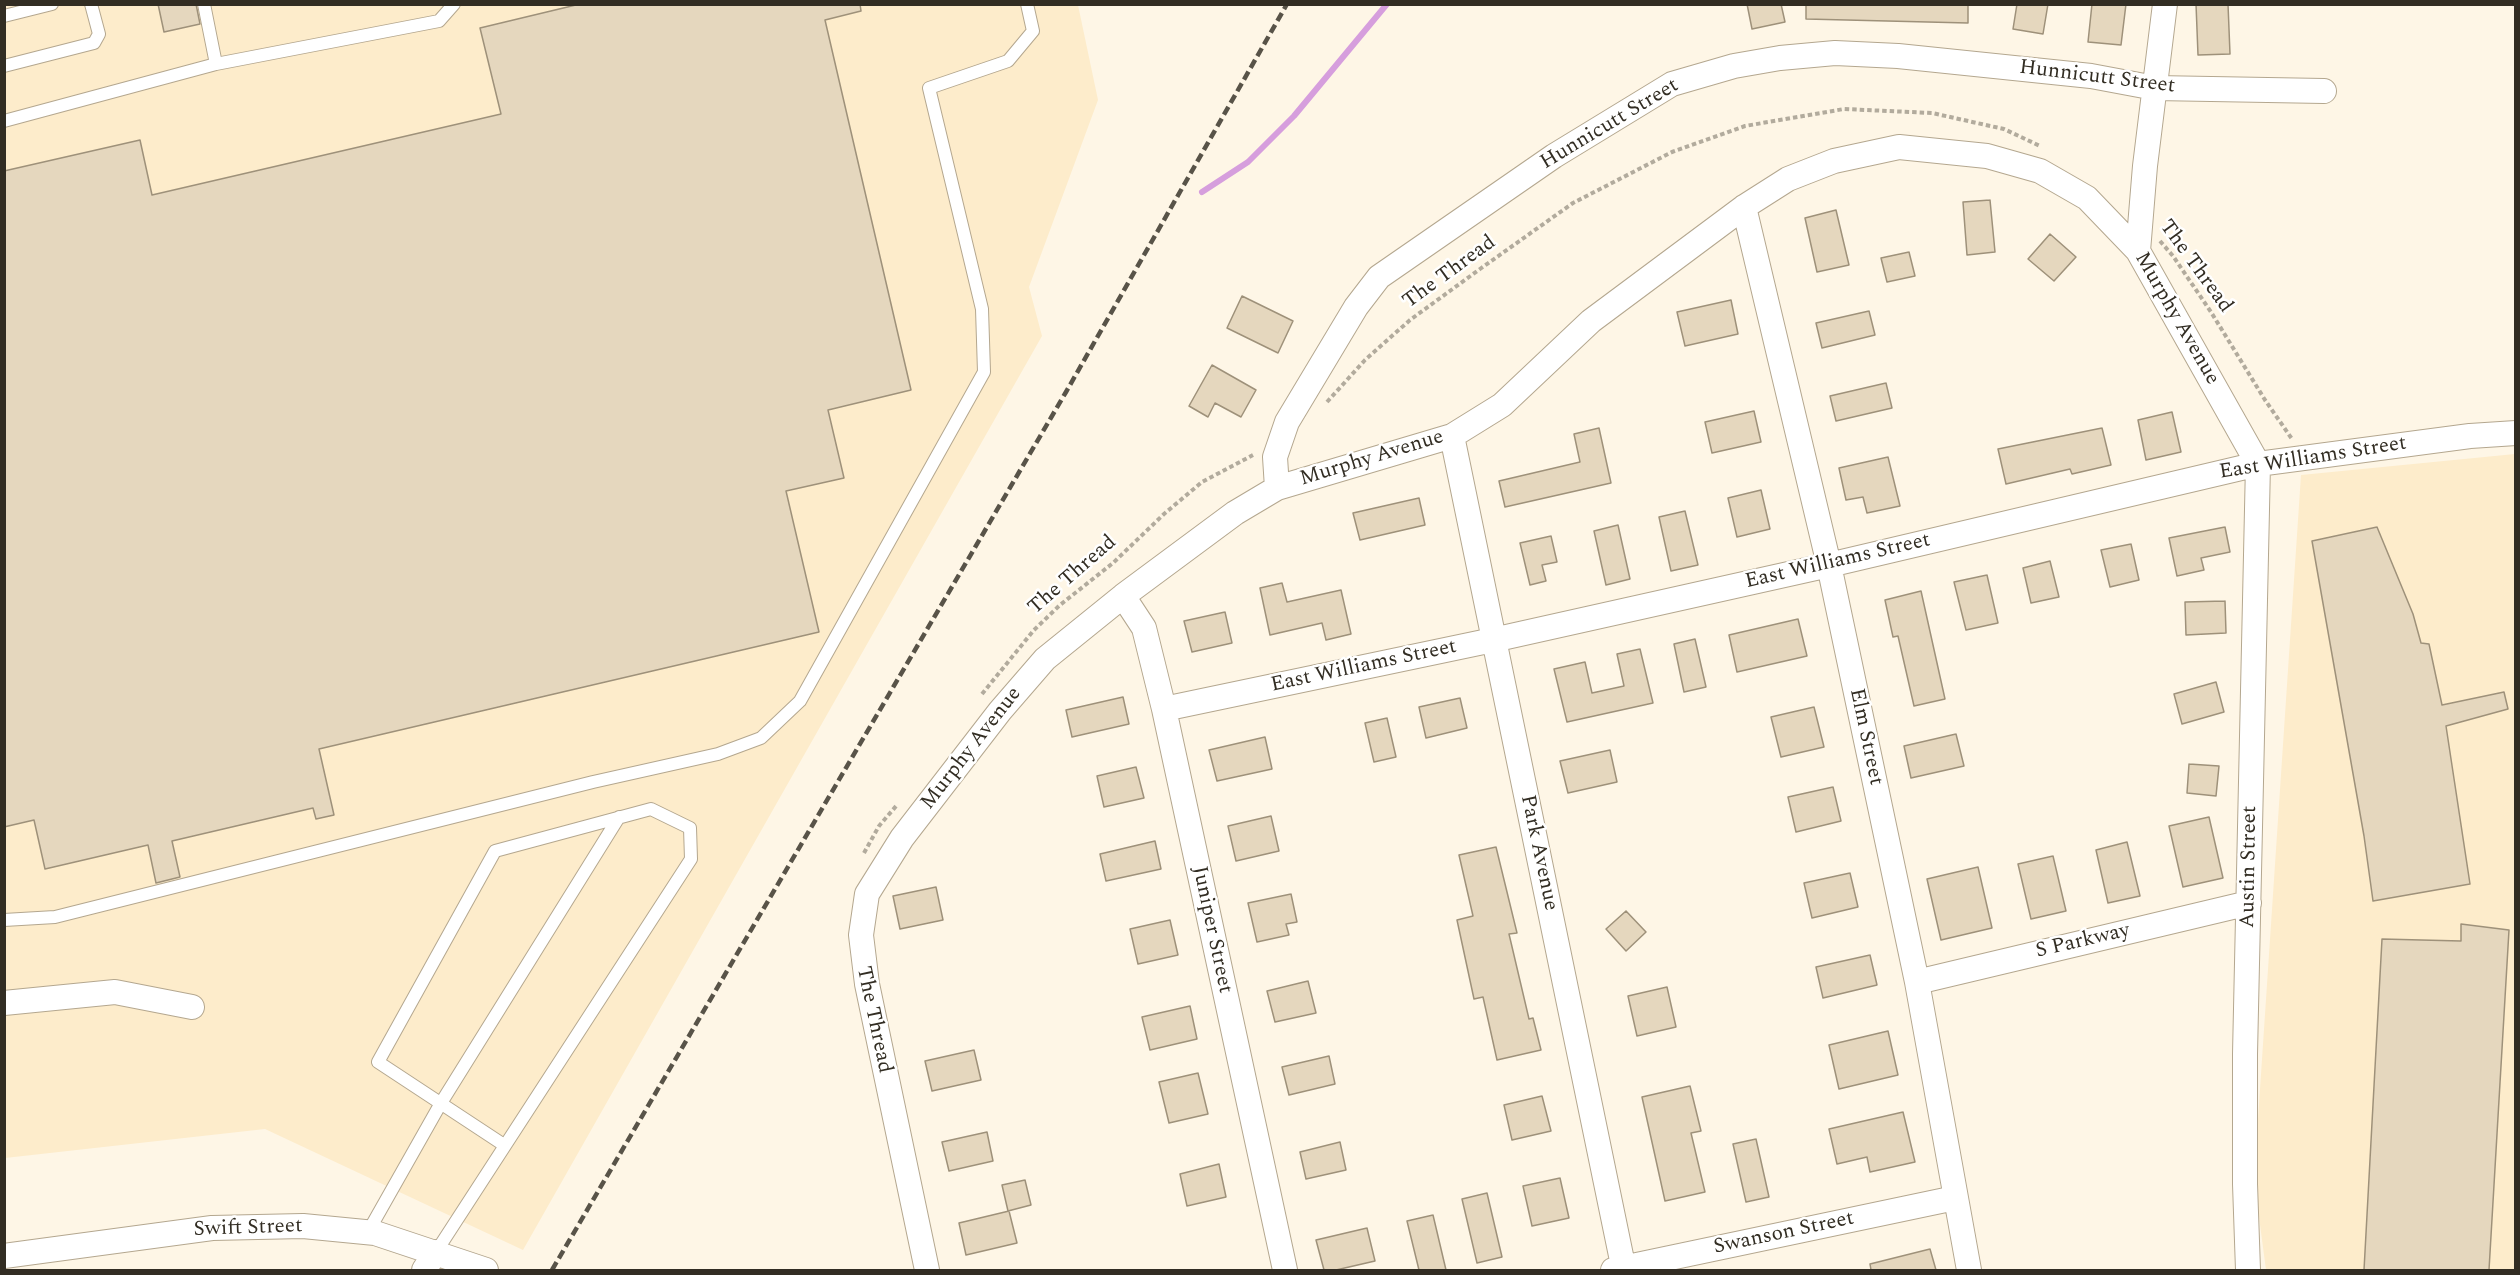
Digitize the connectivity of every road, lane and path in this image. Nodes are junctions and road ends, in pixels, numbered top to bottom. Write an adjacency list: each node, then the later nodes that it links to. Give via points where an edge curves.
1 (52, 4): 7 (lane)
2 (91, 4): 9 (lane, via 99,34 94,43)
3 (204, 4): 8 (lane)
4 (454, 4): 8 (lane, via 439,21)
5 (1027, 4): 33 (lane, via 1033,31 1008,61 929,88 982,309 984,372 800,701 761,738 718,754 55,917)
6 (2165, 4): 10 (street)
7 (4, 16)
8 (216, 64): 12 (lane)
9 (4, 66)
10 (2155, 88): 11 (street, Hunnicutt Street); 15 (street); 20 (street, Hunnicutt Street, via 2091,76 1835,53 1734,66 1672,84 1554,156 1379,277 1287,422)
11 (2324, 91)
12 (4, 121)
13 (2042, 147): 17 (path, The Thread, via 2004,129 1932,113 1844,109 1745,126 1672,152 1573,203 1471,275 1410,320 1365,360)
14 (1744, 207): 16 (street, Murphy Avenue, via 1788,179 1834,161 1899,147 1987,156 2040,171 2087,198); 19 (street, Murphy Avenue, via 1591,321 1502,405); 24 (street, Elm Street)
15 (2141, 219): 16 (street); 21 (path, The Thread, via 2173,256)
16 (2139, 251): 22 (street, Murphy Avenue)
17 (1321, 408)
18 (2516, 433): 21 (street, East Williams Street)
19 (1452, 436): 23 (street, Murphy Avenue); 26 (street, Park Avenue)
20 (1280, 442): 23 (street, Hunnicutt Street, via 1275,458); 27 (path, The Thread, via 1202,482 1164,514 1034,630)
21 (2305, 458): 22 (street, East Williams Street)
22 (2258, 464): 24 (street, East Williams Street); 32 (street, Austin Street)
23 (1277, 488): 25 (street, Murphy Avenue, via 1235,513)
24 (1829, 565): 26 (street, East Williams Street); 34 (street, Elm Street)
25 (1123, 596): 28 (street, Juniper Street, via 1144,628); 44 (street, Murphy Avenue, via 1045,659 902,838 867,894 861,935 867,984)
26 (1493, 640): 28 (street, East Williams Street); 46 (street, Park Avenue)
27 (980, 698)
28 (1164, 709): 45 (street, Juniper Street)
29 (902, 798): 31 (path, via 879,826)
30 (619, 818): 37 (lane); 37 (lane, via 495,851 378,1062); 38 (lane, via 651,809 690,828 691,859)
31 (863, 855)
32 (2249, 903): 34 (street, S Parkway); 48 (street, Austin Street, via 2244,1185)
33 (4, 920)
34 (1917, 982): 39 (street, Elm Street)
35 (4, 1003): 36 (street, via 115,992)
36 (192, 1007)
37 (441, 1103): 38 (lane); 40 (lane)
38 (504, 1145): 42 (lane)
39 (1955, 1198): 46 (street, Swanson Street); 47 (street, Elm Street)
40 (368, 1232): 41 (street, Swift Street, via 303,1226 212,1228); 42 (street, Swift Street)
41 (4, 1256)
42 (430, 1261): 43 (street, Swift Street)
43 (486, 1270)
44 (927, 1270)
45 (1284, 1270)
46 (1620, 1270)
47 (1969, 1270)
48 (2248, 1270)

